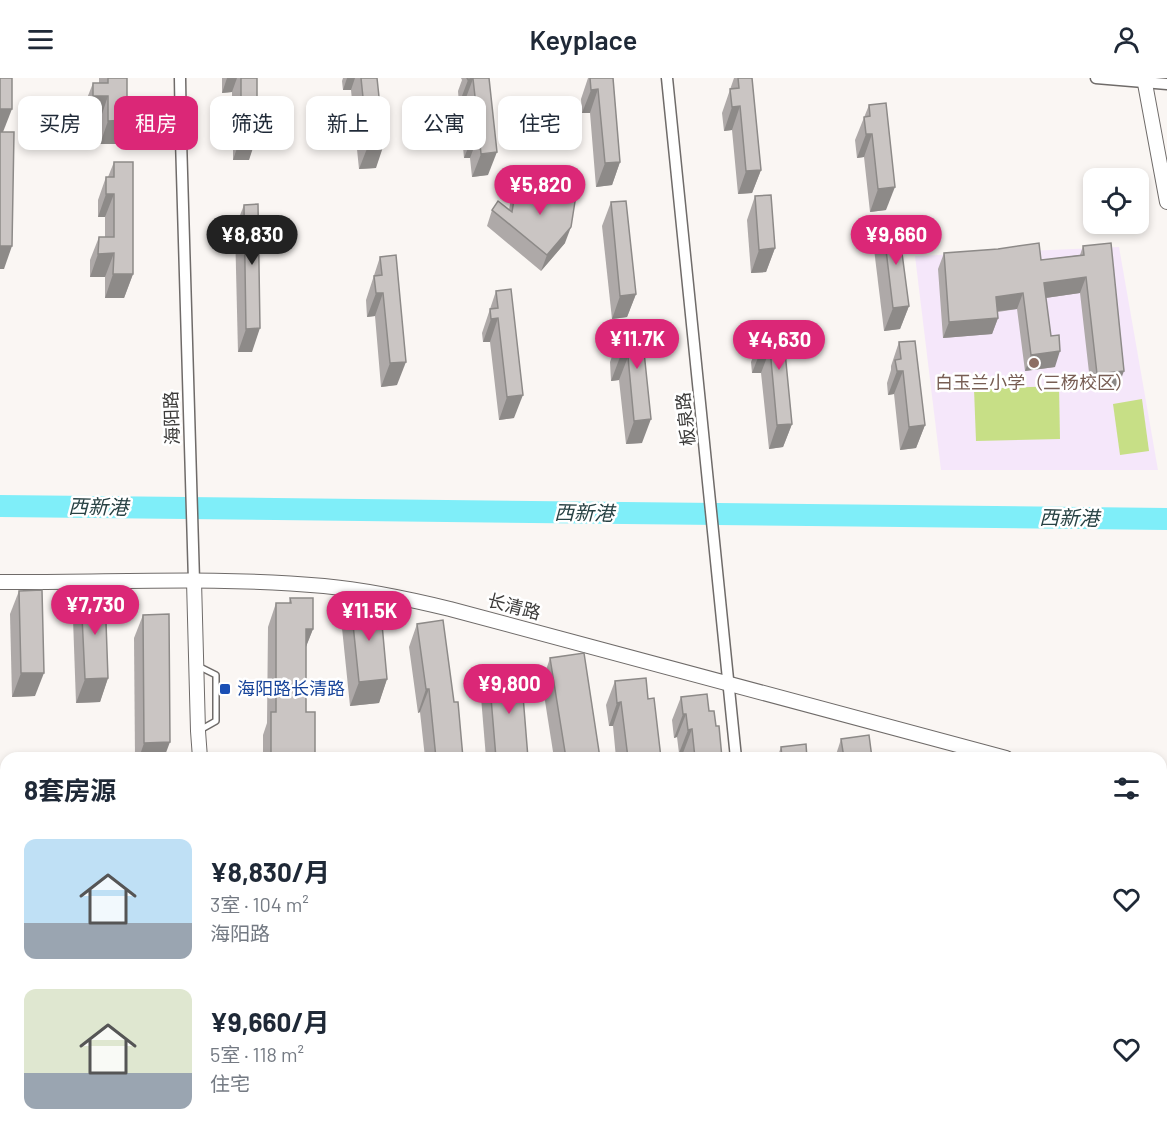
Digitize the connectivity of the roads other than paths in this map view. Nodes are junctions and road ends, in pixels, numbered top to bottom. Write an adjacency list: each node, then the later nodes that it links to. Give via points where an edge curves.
1 (180, 78): 7 (street, 海阳路)
2 (668, 78): 9 (street, 板泉路)
3 (1096, 78): 4 (street)
4 (1145, 80): 5 (street); 6 (main road)
5 (1167, 84)
6 (1167, 202)
7 (194, 581): 8 (main road, 长清路); 9 (main road, 长清路, via 285,583 368,591); 10 (main road, 海阳路)
8 (0, 582)
9 (729, 683): 11 (street, 板泉路); 12 (main road, 长清路)
10 (200, 752)
11 (735, 752)
12 (984, 752)

